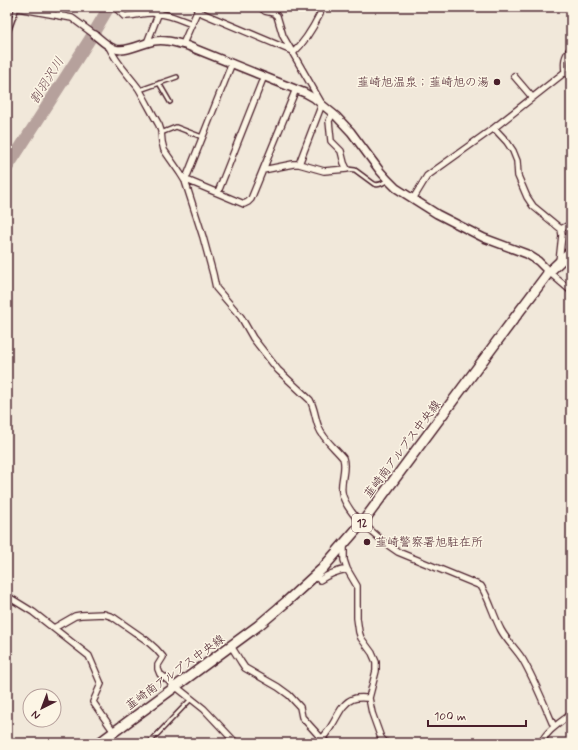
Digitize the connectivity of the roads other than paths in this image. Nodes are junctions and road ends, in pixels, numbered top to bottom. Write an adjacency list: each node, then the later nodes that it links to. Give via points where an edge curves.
1 (14, 7): 9 (street); 11 (lane)
2 (60, 7): 9 (street)
3 (118, 7): 7 (street, via 124,16)
4 (161, 7): 7 (street)
5 (260, 7): 17 (street, via 277,16 283,36)
6 (198, 9): 10 (street); 17 (street)
7 (159, 14): 10 (street); 13 (street)
8 (320, 14): 17 (street, via 306,38)
9 (59, 16): 12 (street, via 72,18)
10 (192, 24): 14 (street)
11 (7, 35)
12 (95, 35): 15 (street)
13 (147, 43): 14 (street, via 165,40); 15 (street, via 123,50)
14 (183, 44): 18 (street)
15 (108, 45): 26 (street, via 118,64)
16 (571, 48): 19 (street, via 565,57)
17 (293, 52): 29 (street)
18 (232, 63): 21 (street); 33 (street)
19 (565, 72): 23 (street); 27 (street)
20 (177, 76): 24 (lane)
21 (264, 76): 25 (street); 39 (street)
22 (514, 76): 27 (street)
23 (571, 77)
24 (159, 83): 26 (lane); 28 (lane)
25 (296, 89): 29 (street); 36 (street)
26 (139, 90): 32 (street)
27 (532, 97): 31 (street)
28 (170, 102)
29 (322, 104): 30 (street); 34 (street)
30 (333, 113): 35 (street, via 329,121 331,141 341,151); 37 (street)
31 (494, 128): 40 (street, via 428,176); 42 (street, via 513,151 526,197)
32 (161, 133): 33 (lane, via 176,127); 38 (street, via 164,150)
33 (202, 137): 38 (street)
34 (299, 164): 35 (street, via 324,171); 36 (street)
35 (347, 169): 37 (lane, via 355,170 376,185)
36 (263, 170): 39 (street, via 251,199 244,204)
37 (388, 180): 40 (street)
38 (185, 182): 39 (street, via 189,181); 47 (street, via 216,288 242,317 253,338 278,370 310,400 321,433 343,458 345,463 342,492)
39 (218, 192)
40 (413, 199): 45 (street, via 484,238 527,254)
41 (571, 224): 42 (street)
42 (561, 229): 44 (street)
43 (571, 251): 44 (main road, 韮崎南アルプス中央線 / 12)
44 (559, 262): 45 (main road, 韮崎南アルプス中央線 / 12)
45 (549, 272): 46 (street); 47 (main road, 韮崎南アルプス中央線 / 12)
46 (571, 291)
47 (362, 524): 48 (main road, 韮崎南アルプス中央線 / 12); 58 (street, via 398,552 481,586 502,632 522,658 531,675)
48 (344, 544): 49 (street); 50 (main road, 韮崎南アルプス中央線 / 12)
49 (347, 569): 50 (street, via 336,571 320,580); 55 (street, via 357,586 359,632 376,662)
50 (314, 576): 53 (main road, 韮崎南アルプス中央線 / 12)
51 (7, 596): 52 (street)
52 (54, 628): 54 (street, via 81,615 104,614 113,617 156,649 163,657 158,665 160,674); 59 (street, via 89,656 101,684 93,702)
53 (231, 646): 54 (main road, 韮崎南アルプス中央線 / 12); 60 (street, via 245,668 289,695 300,707 302,717)
54 (176, 686): 56 (street); 59 (main road, 韮崎南アルプス中央線 / 12)
55 (369, 698): 60 (street, via 354,698 346,704); 65 (street, via 381,738)
56 (191, 699): 62 (lane); 63 (street)
57 (571, 714): 58 (street)
58 (554, 727): 66 (street)
59 (109, 737): 61 (main road, 韮崎南アルプス中央線 / 12)
60 (321, 740): 64 (lane)
61 (99, 743)
62 (149, 743)
63 (236, 743)
64 (329, 743)
65 (386, 743)
66 (540, 743)

